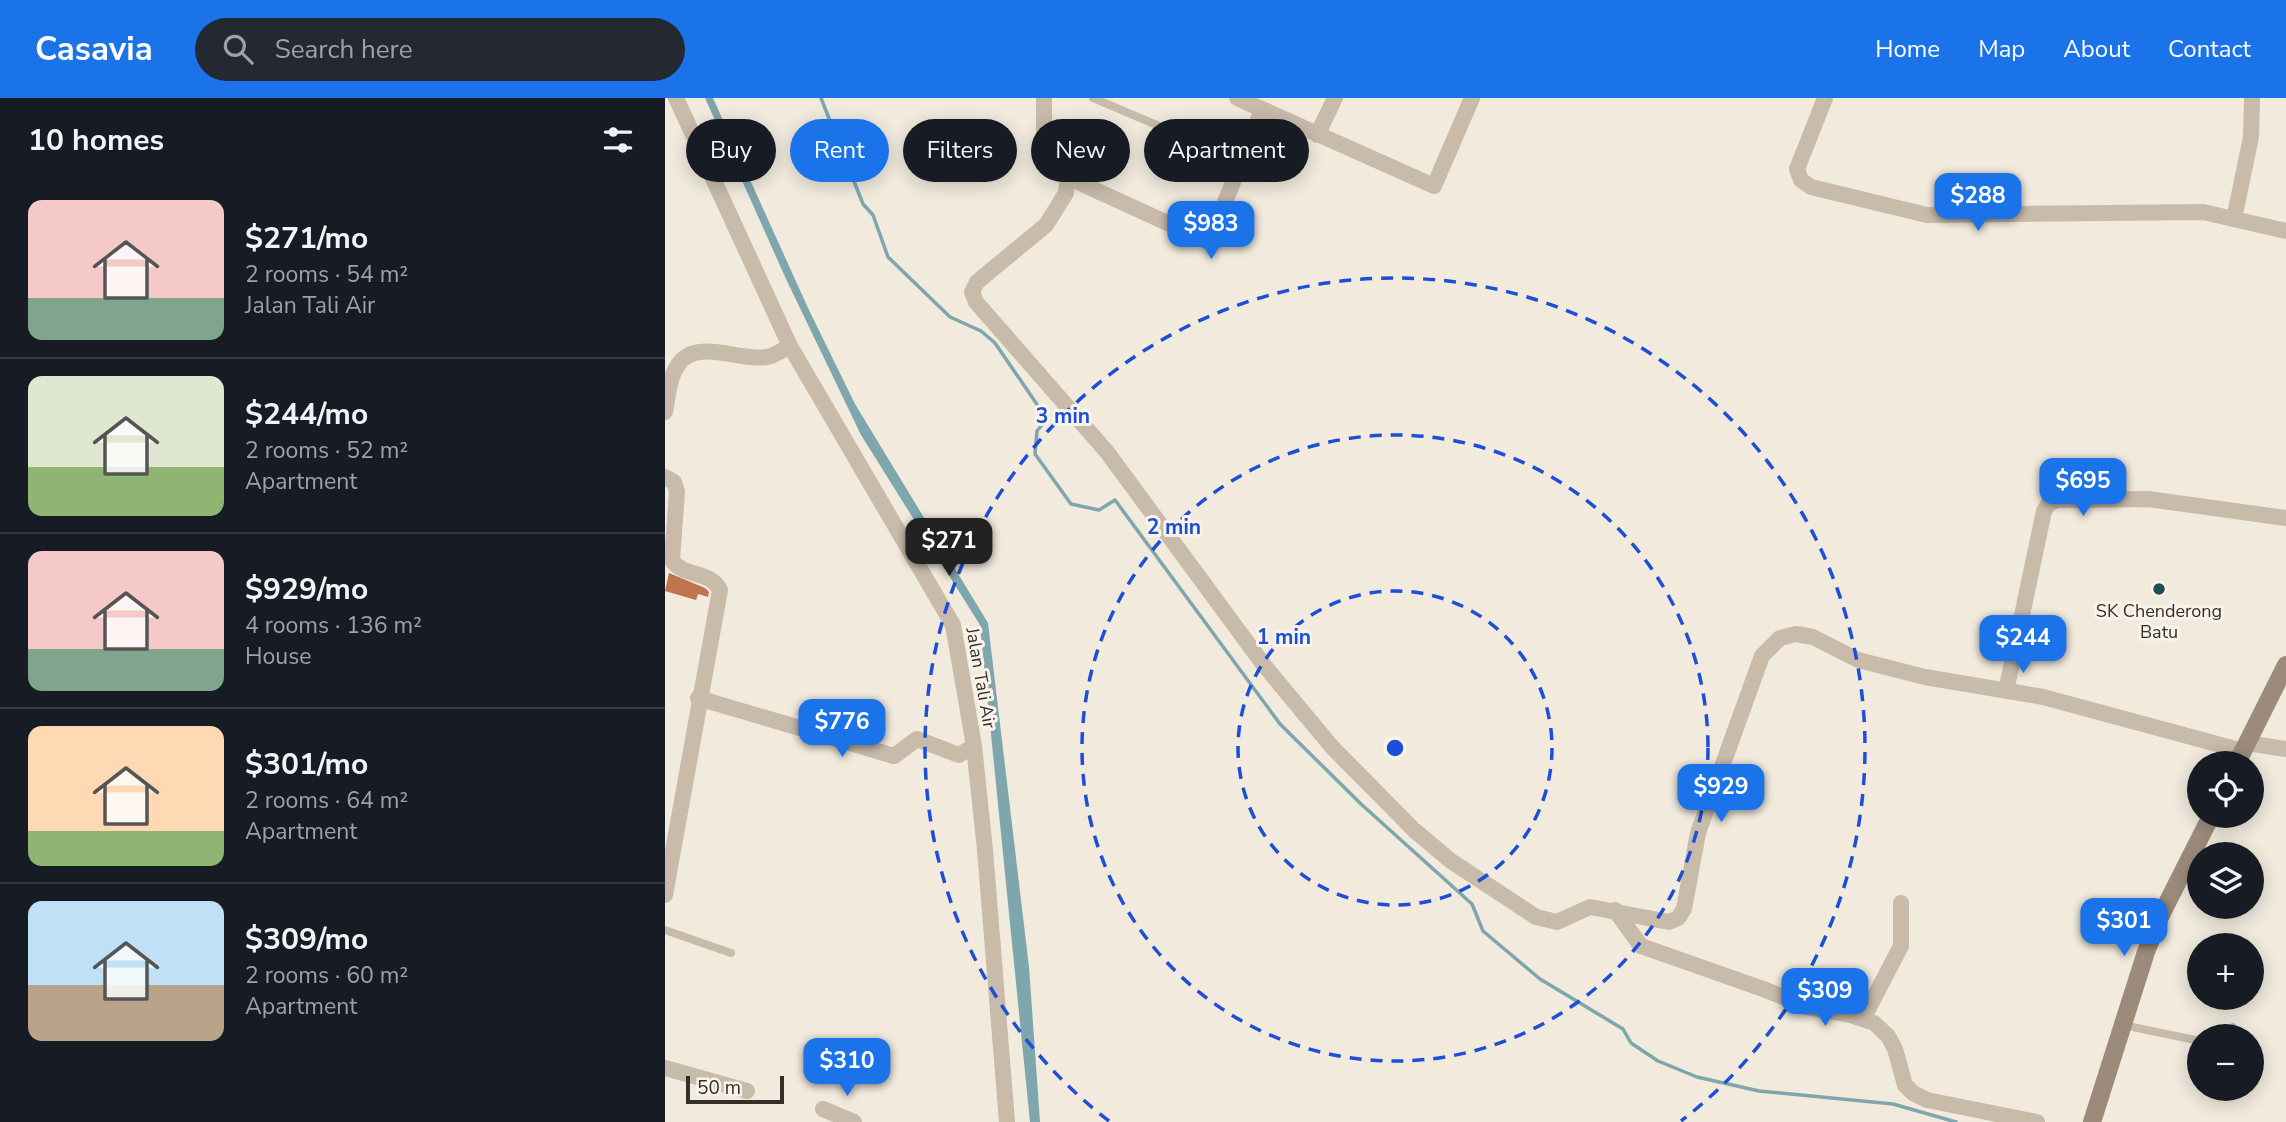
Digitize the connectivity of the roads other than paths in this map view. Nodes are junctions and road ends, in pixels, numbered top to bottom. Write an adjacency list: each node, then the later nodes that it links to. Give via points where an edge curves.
1 (676, 98): 19 (street, Jalan Tali Air)
2 (1044, 98): 10 (street)
3 (1093, 98): 12 (lane)
4 (1237, 98): 9 (street)
5 (1335, 98): 13 (street)
6 (1472, 98): 13 (street, via 1434,186)
7 (1825, 98): 17 (street, via 1797,169 1801,180 1811,187 1927,215 2203,212)
8 (2252, 98): 17 (street, via 2251,137)
9 (1262, 110): 11 (street); 13 (street)
10 (1045, 119)
11 (1258, 119)
12 (1144, 120)
13 (1317, 135)
14 (1068, 182): 34 (street, via 1065,196 1046,225 974,286 975,302 1107,452 1263,664 1332,747 1414,830 1451,861 1535,916 1557,922 1583,908)
15 (1078, 182): 16 (street, via 1209,242)
16 (1233, 182)
17 (2234, 219): 18 (street)
18 (2286, 231)
19 (790, 346): 20 (street, via 758,358 690,354 673,374); 26 (street, Jalan Tali Air, via 945,606 960,649)
20 (665, 412)
21 (665, 477): 25 (street, via 674,482 677,492 672,560 682,570 711,579 720,590)
22 (2286, 518): 24 (street, via 2148,499 2049,503)
23 (2286, 666): 29 (street)
24 (2006, 691): 28 (street); 34 (street, via 1858,660 1813,637 1796,634 1780,638 1762,656 1698,833 1684,909 1669,922)
25 (698, 698): 26 (street, via 894,756 917,739 959,755); 32 (street)
26 (974, 746): 44 (street, Jalan Tali Air)
27 (2286, 749): 30 (street)
28 (2239, 751)
29 (2244, 751)
30 (2257, 751)
31 (2205, 828): 38 (street, via 2160,916)
32 (665, 895)
33 (1901, 903): 37 (street, via 1901,946)
34 (1615, 910): 37 (street, via 1641,946 1807,1007)
35 (665, 930): 36 (lane)
36 (731, 953)
37 (1863, 1019): 45 (street, via 1888,1036 1905,1085 1913,1093 1927,1100)
38 (2123, 1025): 39 (lane); 46 (street)
39 (2187, 1038)
40 (665, 1068): 41 (street)
41 (747, 1091)
42 (823, 1109): 43 (street)
43 (855, 1122)
44 (1007, 1122)
45 (2037, 1122)
46 (2092, 1122)

